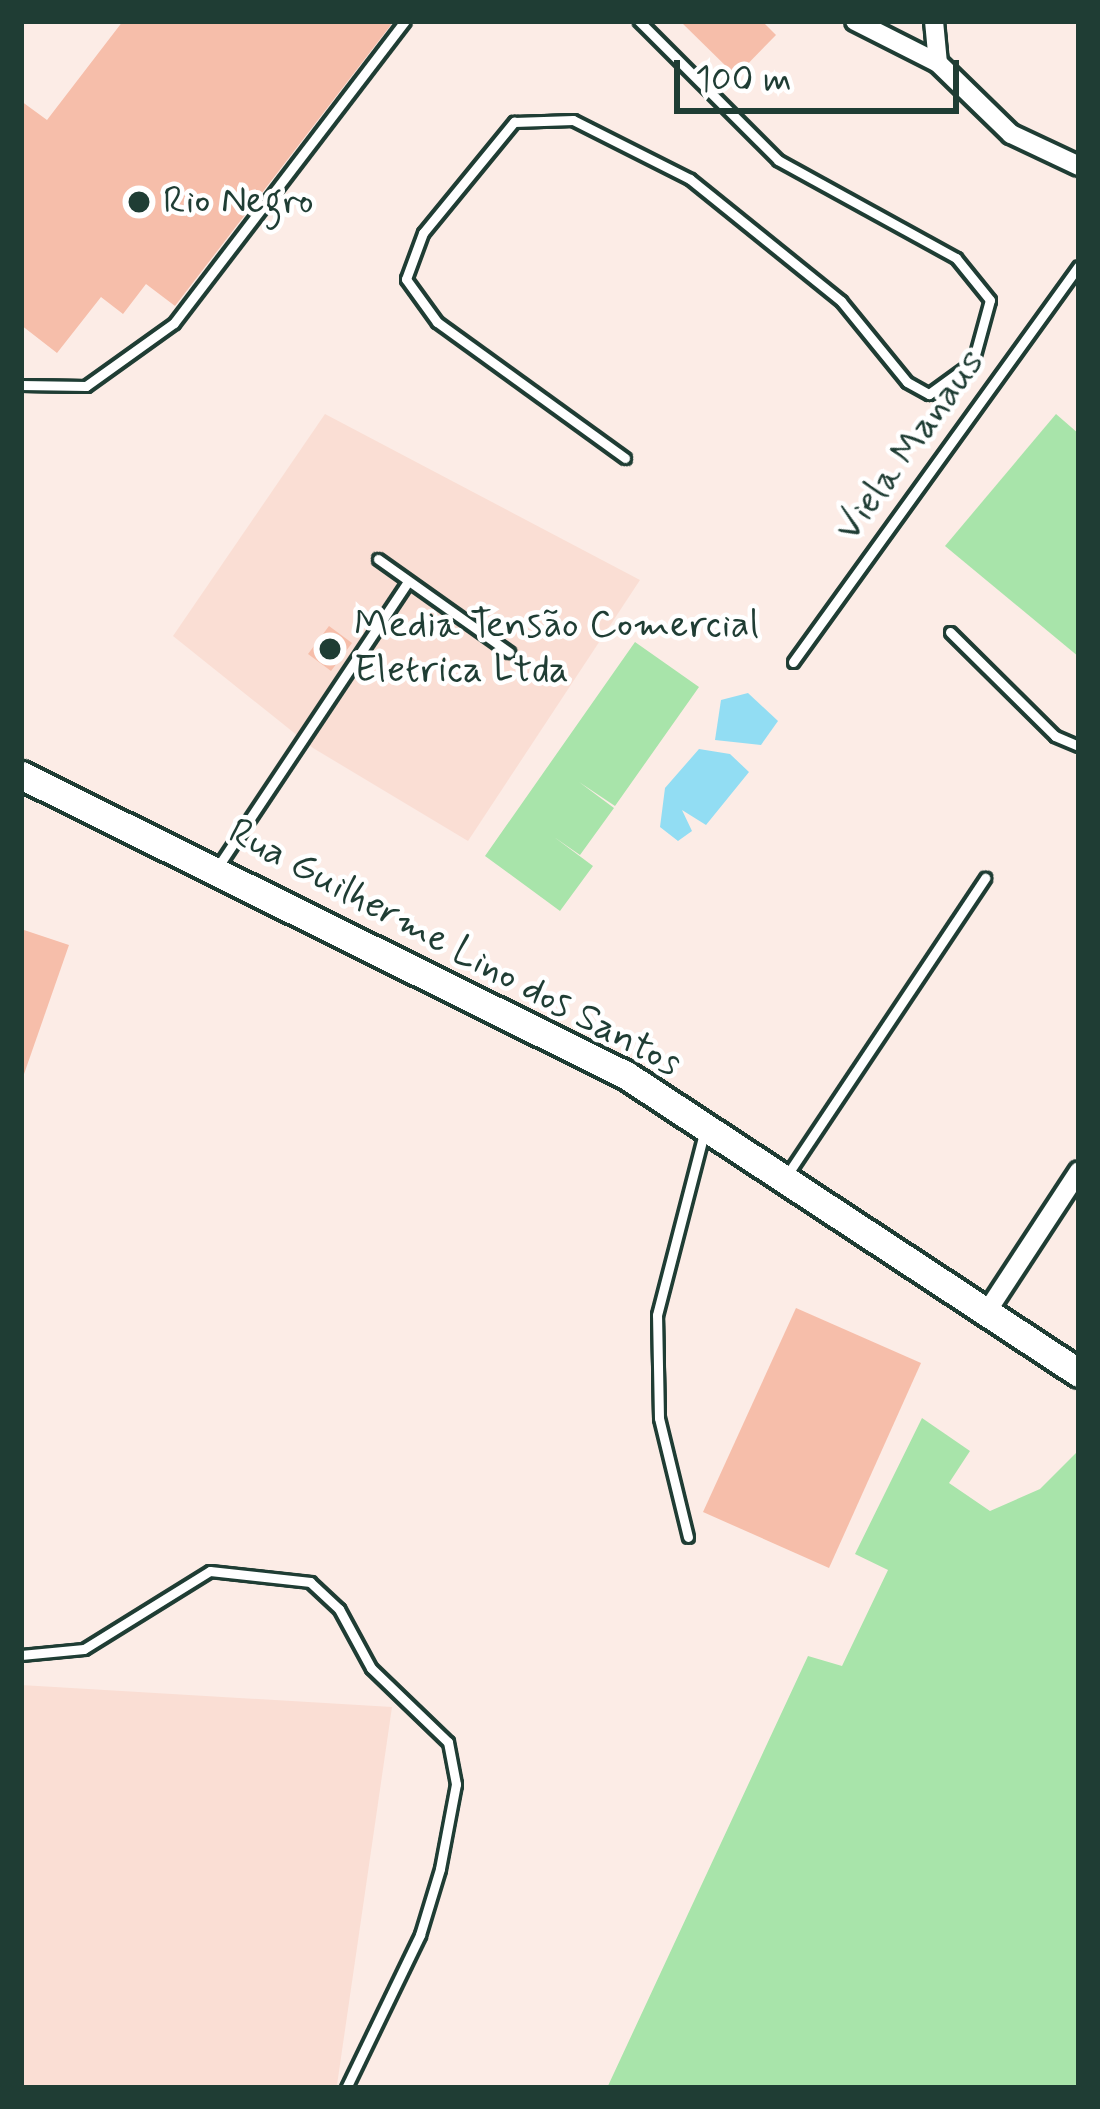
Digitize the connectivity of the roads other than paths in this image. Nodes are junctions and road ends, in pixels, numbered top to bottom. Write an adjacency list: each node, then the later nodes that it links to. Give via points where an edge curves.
1 (405, 21): 8 (lane, via 174,323 86,386)
2 (640, 21): 9 (lane, via 747,135 956,258 990,300 973,362 929,394 841,302 690,179 573,120 514,122 423,233 406,279 437,322)
3 (855, 21): 5 (street)
4 (934, 21): 5 (street)
5 (938, 63): 6 (street, via 996,123)
6 (1079, 166)
7 (1079, 266): 14 (lane, Viela Manaus)
8 (21, 385)
9 (625, 458)
10 (378, 559): 11 (lane)
11 (408, 582): 13 (lane); 17 (lane)
12 (950, 632): 15 (lane, via 1055,736)
13 (509, 652)
14 (794, 662)
15 (1079, 746)
16 (21, 775): 17 (street, Rua Guilherme Lino dos Santos)
17 (217, 868): 19 (street, Rua Guilherme Lino dos Santos, via 567,1043)
18 (985, 878): 21 (lane)
19 (706, 1128): 21 (street, Rua Guilherme Lino dos Santos); 24 (lane, via 657,1315 658,1418)
20 (1079, 1171): 22 (street)
21 (784, 1179): 22 (street, Rua Guilherme Lino dos Santos)
22 (988, 1310): 23 (street, Rua Guilherme Lino dos Santos)
23 (1079, 1373)
24 (688, 1537)
25 (21, 1655): 26 (lane, via 84,1649 210,1570 310,1582 339,1609 371,1668 448,1742 456,1784 440,1869 420,1935)
26 (346, 2088)

